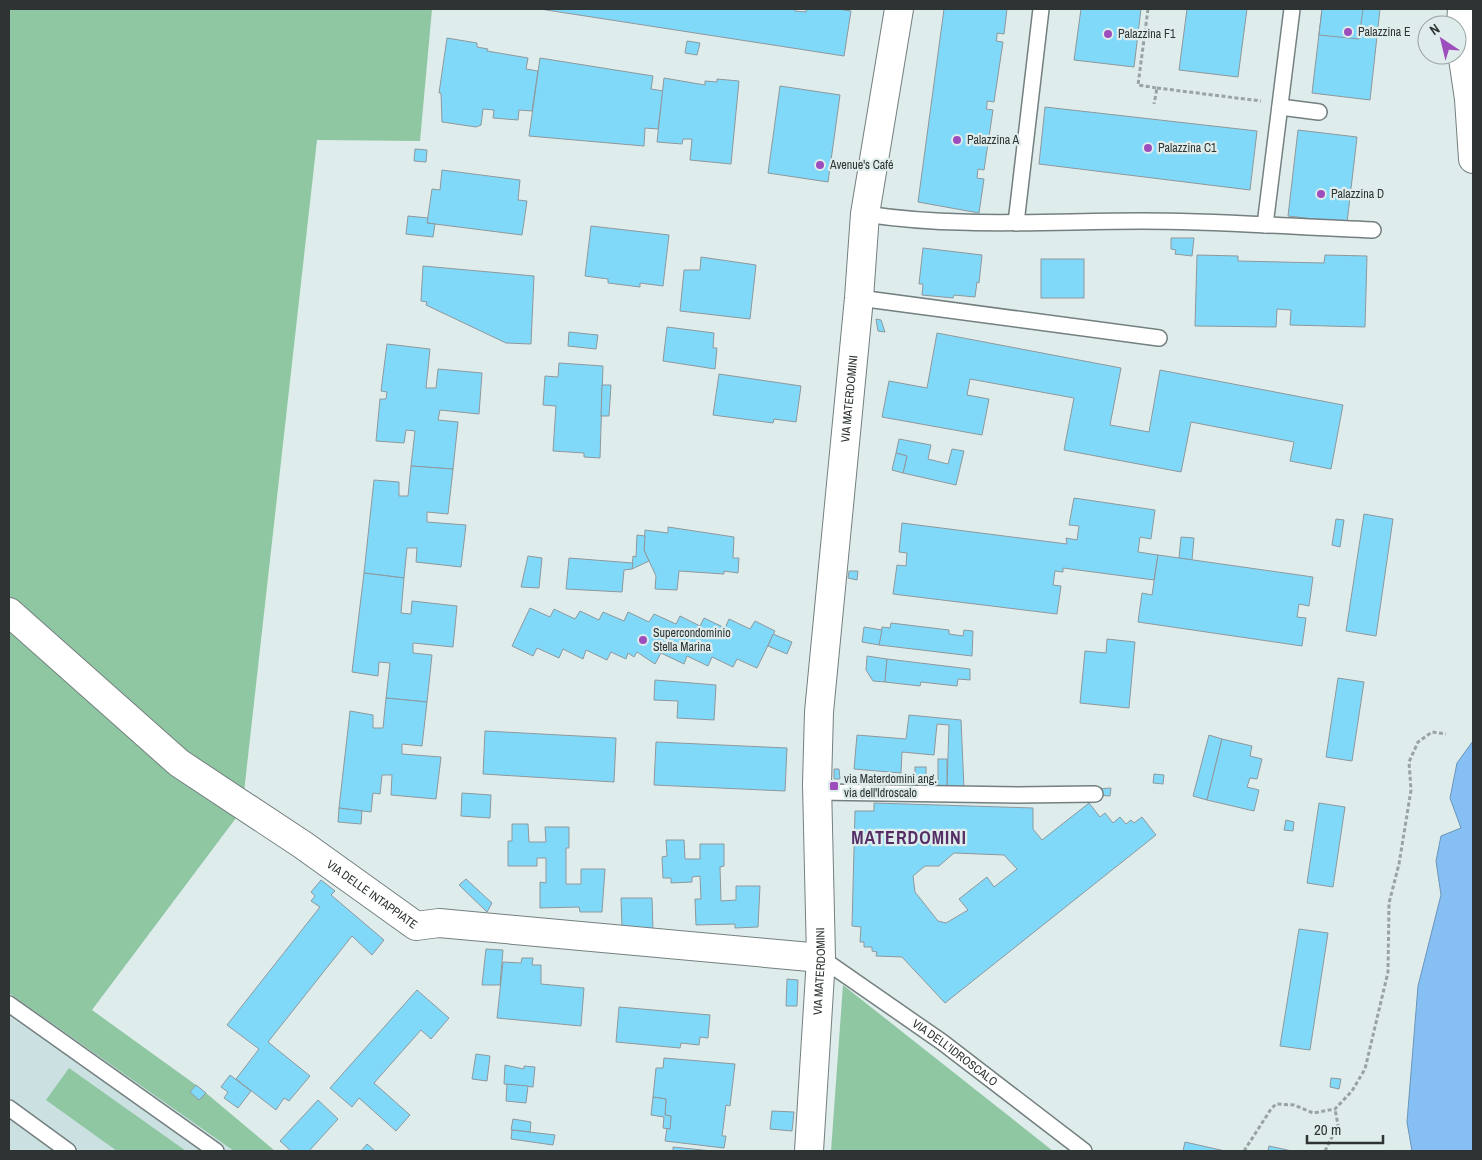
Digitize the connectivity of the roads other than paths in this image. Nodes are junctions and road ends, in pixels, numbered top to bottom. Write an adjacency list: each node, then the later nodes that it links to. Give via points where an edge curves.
1 (899, 9): 9 (street, VIA MATERDOMINI)
2 (1041, 9): 10 (lane)
3 (1292, 9): 6 (lane)
4 (1462, 9): 5 (street, via 1460,38)
5 (1471, 94): 8 (street)
6 (1280, 106): 7 (lane); 11 (lane)
7 (1319, 112)
8 (1473, 159)
9 (865, 214): 10 (lane, via 900,219); 13 (street, VIA MATERDOMINI)
10 (1016, 224): 11 (lane, via 1142,221)
11 (1265, 225): 12 (lane)
12 (1373, 230)
13 (859, 298): 14 (lane); 16 (street, VIA MATERDOMINI, via 819,712)
14 (1158, 338)
15 (9, 612): 18 (street, VIA DELLE INTAPPIATE, via 179,763 303,845 416,926 439,923)
16 (818, 792): 17 (lane); 18 (street, VIA MATERDOMINI)
17 (1094, 794)
18 (821, 958): 23 (street, VIA MATERDOMINI); 24 (lane, VIA DELL'IDROSCALO, via 942,1042)
19 (9, 1004): 22 (lane)
20 (9, 1108): 21 (lane)
21 (68, 1151)
22 (216, 1151)
23 (809, 1151)
24 (1084, 1151)

